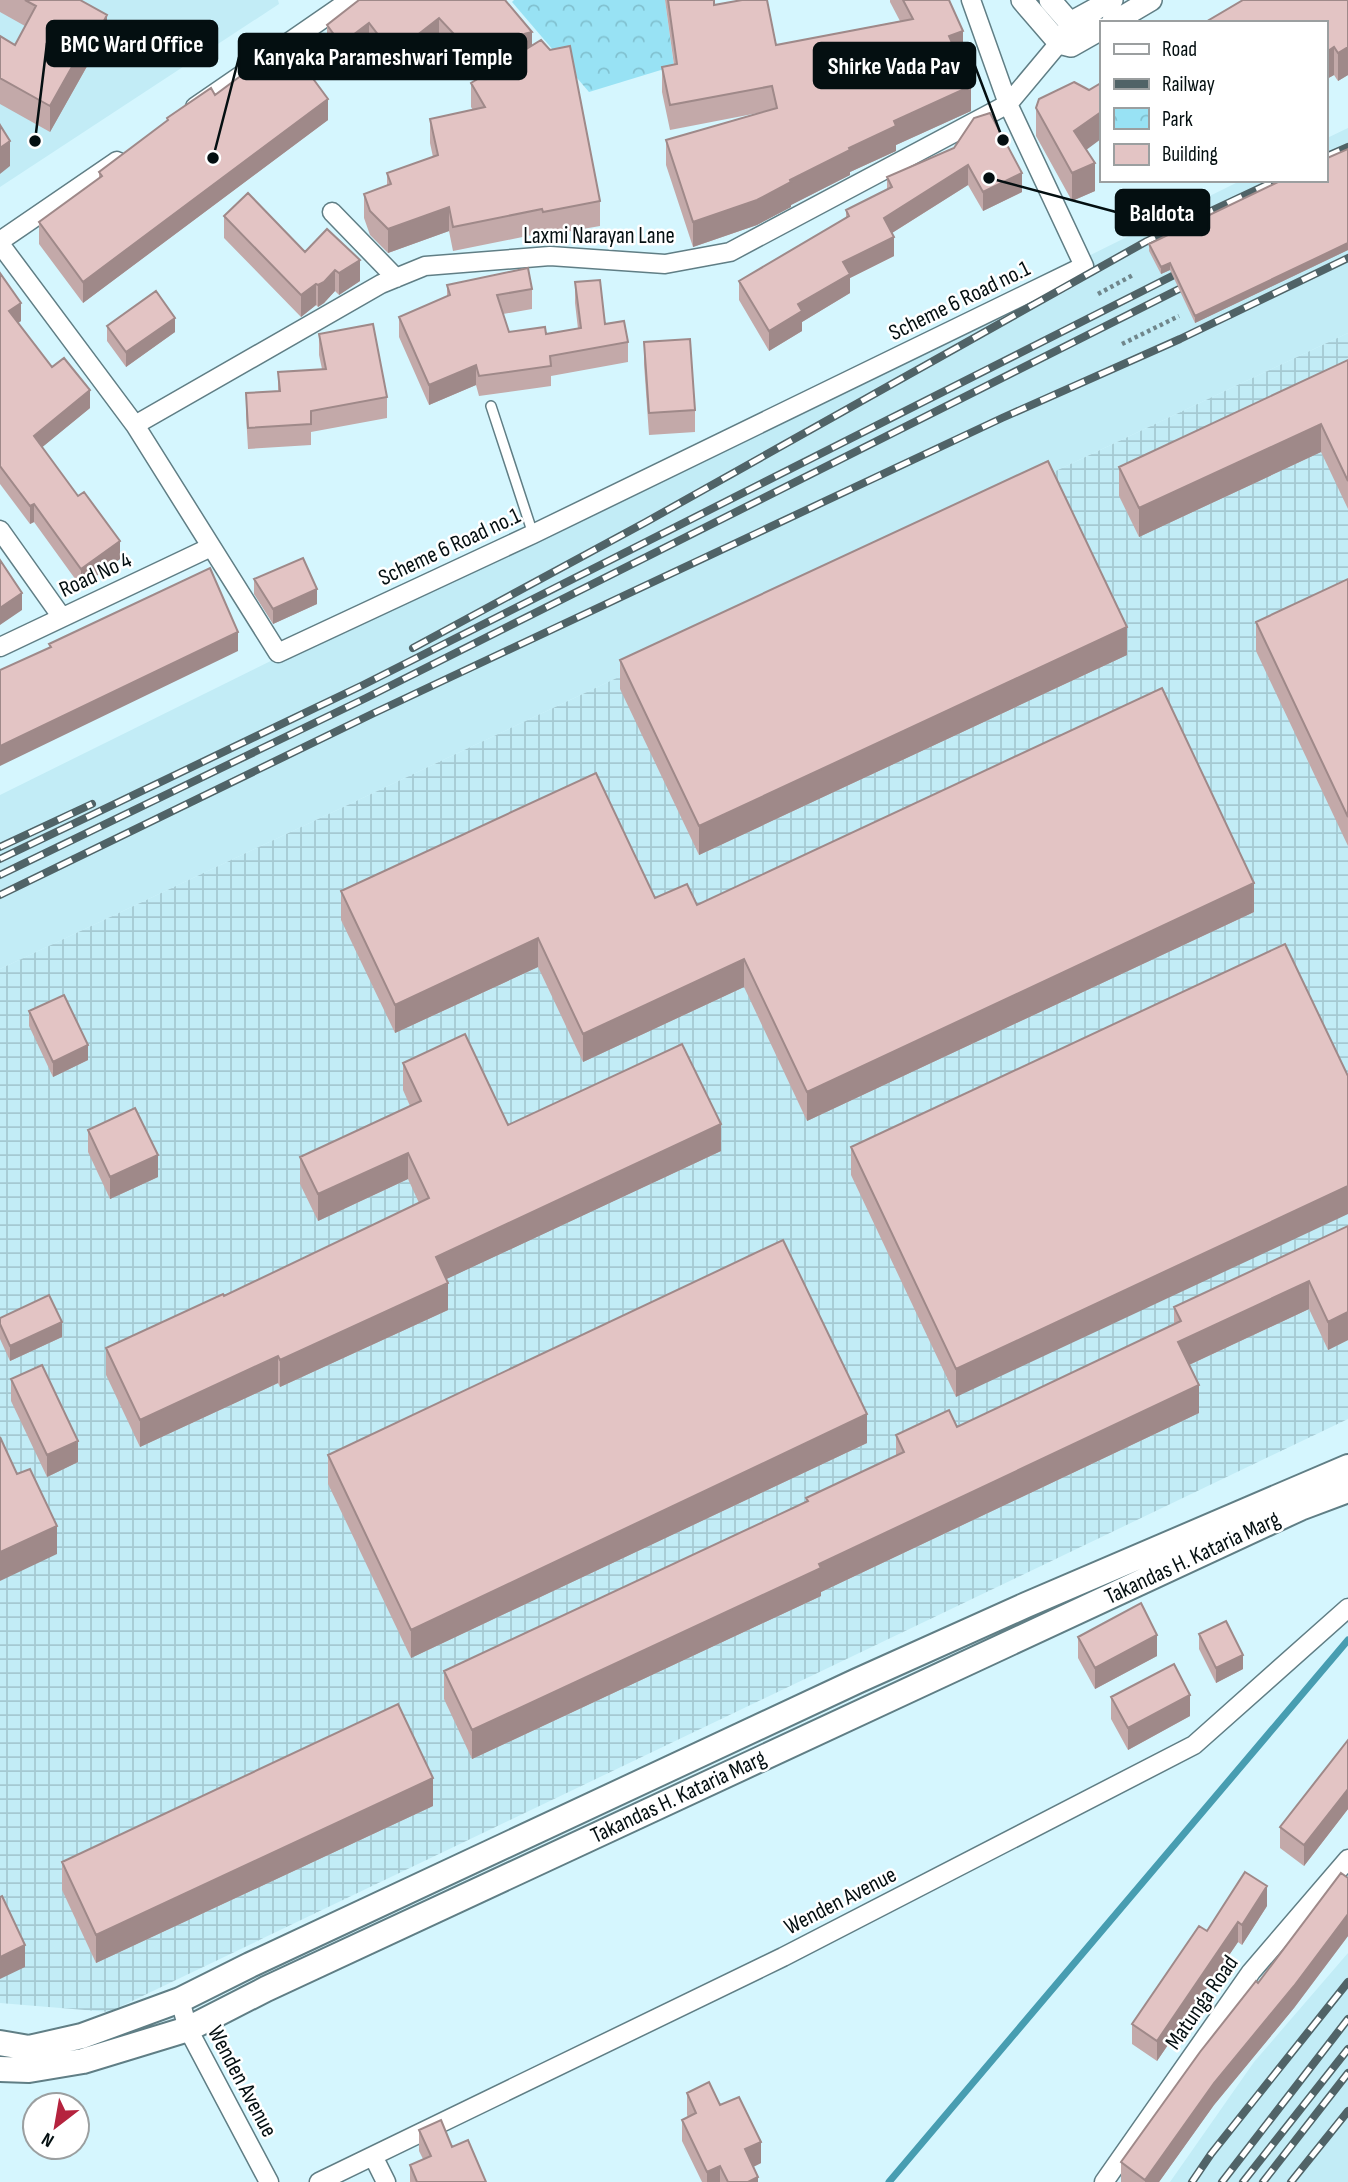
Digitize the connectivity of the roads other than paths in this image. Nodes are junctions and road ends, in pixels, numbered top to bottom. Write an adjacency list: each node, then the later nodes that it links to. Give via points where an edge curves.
1 (351, 0): 12 (street)
2 (971, 0): 11 (street)
3 (1022, 0): 10 (street)
4 (1050, 0): 8 (street)
5 (1112, 0): 8 (street)
6 (1151, 0): 7 (street)
7 (1115, 21)
8 (1070, 23): 10 (street, Laxmi Narayan Lane)
9 (1100, 30): 10 (street, via 1071,46)
10 (1059, 43): 11 (street, Laxmi Narayan Lane)
11 (1008, 104): 16 (street, Laxmi Narayan Lane, via 730,252 665,264 537,257 425,266); 20 (street, Scheme 6 Road no.1, via 1084,266)
12 (181, 117)
13 (136, 148): 15 (street)
14 (332, 212): 16 (street)
15 (0, 243): 18 (street, Scheme 6 Road no.1)
16 (396, 278): 18 (street, Laxmi Narayan Lane)
17 (491, 406): 20 (lane)
18 (135, 425): 21 (street, Scheme 6 Road no.1)
19 (0, 530): 22 (street)
20 (533, 534): 21 (street, Scheme 6 Road no.1, via 278,653)
21 (211, 547): 22 (street, Road No 4)
22 (61, 616): 23 (street, Road No 4)
23 (0, 647)
24 (1348, 1466): 26 (main road, Takandas H. Kataria Marg)
25 (1348, 1490): 26 (main road, Takandas H. Kataria Marg)
26 (1298, 1498): 27 (main road, Takandas H. Kataria Marg); 29 (main road, Takandas H. Kataria Marg)
27 (1026, 1605): 29 (main road); 31 (main road, Takandas H. Kataria Marg)
28 (1348, 1608): 35 (street, Wenden Avenue, via 1194,1745 783,1957)
29 (1036, 1629): 32 (main road, Takandas H. Kataria Marg)
30 (1348, 1859): 39 (street, Matunga Road, via 1251,1972)
31 (180, 2000): 32 (street, Wenden Avenue); 33 (main road, Takandas H. Kataria Marg, via 82,2036 29,2048)
32 (188, 2029): 34 (main road, Takandas H. Kataria Marg, via 83,2061 29,2070); 36 (street, Wenden Avenue)
33 (0, 2043)
34 (0, 2069)
35 (373, 2156): 37 (street, Wenden Avenue); 38 (street)
36 (269, 2182)
37 (319, 2182)
38 (386, 2182)
39 (1104, 2182)

